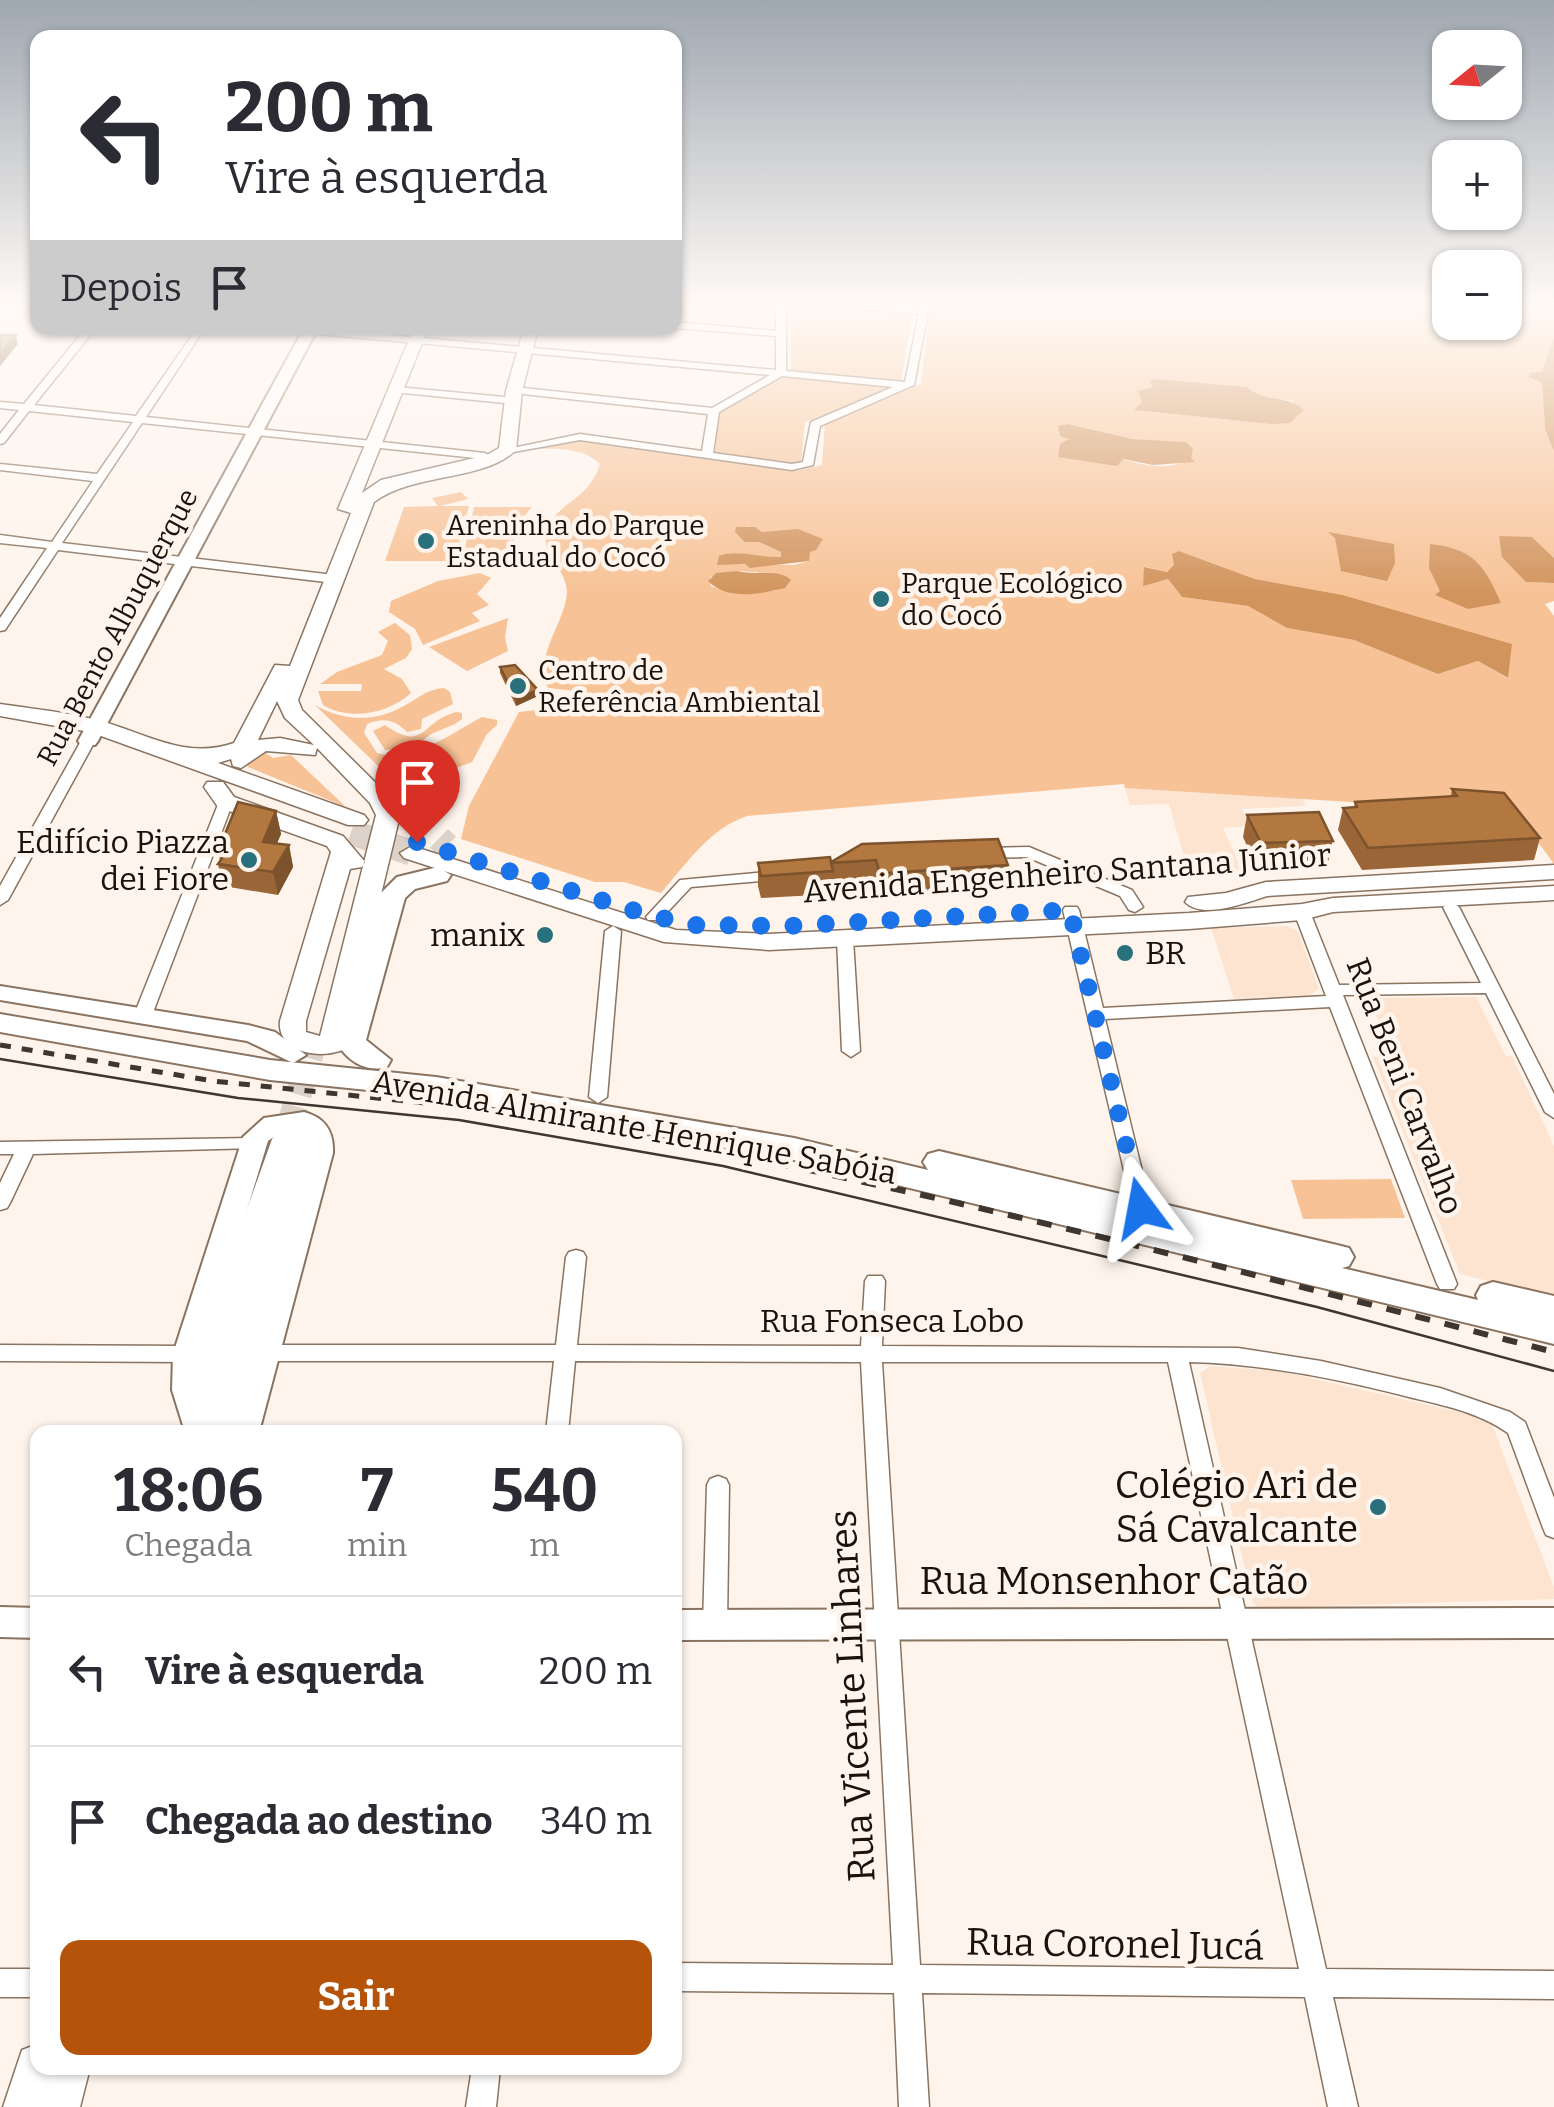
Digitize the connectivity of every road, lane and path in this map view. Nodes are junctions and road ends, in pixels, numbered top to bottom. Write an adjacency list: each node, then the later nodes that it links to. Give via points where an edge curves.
1 (32, 399): 10 (street)
2 (153, 399): 12 (street)
3 (272, 399): 13 (street, Rua Bento Albuquerque)
4 (393, 399): 15 (main road)
5 (518, 399): 16 (main road)
6 (562, 399): 11 (street)
7 (734, 399): 11 (street)
8 (873, 399): 17 (street, via 814,424 808,465)
9 (0, 405): 10 (street)
10 (25, 408): 12 (street); 14 (street)
11 (714, 411): 17 (street)
12 (138, 421): 13 (street); 23 (street)
13 (254, 432): 15 (street); 27 (street, Rua Bento Albuquerque)
14 (0, 440)
15 (373, 444): 18 (street); 24 (main road)
16 (506, 446): 17 (street, via 580,437); 18 (main road); 21 (main road, via 494,459)
17 (707, 454)
18 (485, 456): 19 (main road)
19 (456, 463): 21 (main road); 22 (main road)
20 (0, 467): 23 (street)
21 (428, 474): 22 (main road); 28 (main road, via 381,487 366,499)
22 (399, 476): 24 (main road)
23 (99, 478): 26 (street)
24 (357, 484): 28 (main road)
25 (0, 539): 26 (street)
26 (55, 546): 27 (street); 29 (street)
27 (185, 561): 28 (street); 33 (street, Rua Bento Albuquerque)
28 (326, 578): 30 (main road); 36 (main road, via 288,700 293,713)
29 (0, 627)
30 (272, 692): 34 (main road, via 271,710); 35 (main road, via 243,748 218,756)
31 (0, 710): 33 (main road)
32 (0, 724): 33 (main road)
33 (92, 734): 35 (main road); 39 (main road); 46 (street, Rua Bento Albuquerque)
34 (307, 750): 38 (main road, via 274,744 243,755 246,773); 41 (main road, via 367,812 371,822)
35 (180, 754): 38 (main road)
36 (347, 764): 37 (main road); 41 (main road, via 388,814 386,835)
37 (383, 785)
38 (276, 790): 41 (main road)
39 (220, 795): 41 (main road, via 335,841); 63 (street)
40 (968, 854): 50 (street, via 1029,852 1126,893)
41 (354, 860): 43 (main road, via 394,875); 57 (main road); 57 (main road); 65 (main road)
42 (804, 874): 52 (street, via 692,881)
43 (438, 875): 54 (main road); 65 (highway, via 406,883 392,895)
44 (1554, 878): 47 (main road, Avenida Engenheiro Santana Júnior, via 1266,890); 49 (main road)
45 (1554, 892): 49 (main road, Avenida Engenheiro Santana Júnior)
46 (0, 900)
47 (1227, 900): 49 (main road); 50 (main road, Avenida Engenheiro Santana Júnior)
48 (1554, 902): 51 (main road)
49 (1299, 904): 51 (main road, via 1338,914); 53 (main road, Avenida Engenheiro Santana Júnior); 60 (street, Rua Beni Carvalho)
50 (1135, 907): 53 (main road, Avenida Engenheiro Santana Júnior)
51 (1451, 907): 58 (street)
52 (654, 916): 53 (main road, Avenida Engenheiro Santana Júnior, via 742,928); 55 (main road, Avenida Engenheiro Santana Júnior, via 455,851 414,848)
53 (1073, 918): 56 (main road, Avenida Engenheiro Santana Júnior); 62 (street)
54 (612, 931): 55 (main road); 70 (street)
55 (673, 937): 56 (main road, Avenida Engenheiro Santana Júnior)
56 (845, 938): 67 (street)
57 (318, 940): 65 (main road)
58 (1492, 988): 60 (street); 71 (street)
59 (0, 992): 63 (street, Avenida Almirante Henrique Sabóia)
60 (1335, 995): 62 (street); 79 (street, Rua Beni Carvalho)
61 (0, 1005): 68 (highway, Avenida Almirante Henrique Sabóia)
62 (1096, 1014): 76 (street)
63 (143, 1015): 66 (street, Avenida Almirante Henrique Sabóia)
64 (0, 1023): 81 (highway, Avenida Almirante Henrique Sabóia, via 252,1068 436,1087 794,1149)
65 (324, 1032): 66 (main road); 69 (highway, via 351,1040)
66 (266, 1038): 68 (street, Avenida Almirante Henrique Sabóia)
67 (851, 1052)
68 (293, 1055): 69 (highway, Avenida Almirante Henrique Sabóia)
69 (376, 1060): 70 (highway, Avenida Almirante Henrique Sabóia)
70 (598, 1097): 76 (highway, Avenida Almirante Henrique Sabóia, via 860,1144)
71 (1554, 1112)
72 (253, 1144): 74 (street); 85 (street); 86 (street, via 262,1130 284,1121 304,1122 321,1135)
73 (0, 1148): 74 (street)
74 (26, 1148): 75 (street)
75 (0, 1203)
76 (1141, 1208): 79 (highway, Avenida Almirante Henrique Sabóia)
77 (576, 1257): 83 (street)
78 (875, 1282): 84 (street, Rua Vicente Linhares)
79 (1446, 1284): 80 (highway, Avenida Almirante Henrique Sabóia)
80 (1554, 1309)
81 (1554, 1331)
82 (0, 1353): 85 (street)
83 (566, 1353): 84 (street, Rua Fonseca Lobo); 86 (street, Rua Fonseca Lobo); 92 (street)
84 (871, 1353): 87 (street, Rua Fonseca Lobo); 99 (street, Rua Vicente Linhares)
85 (188, 1354): 88 (street, via 187,1390)
86 (266, 1354): 91 (street)
87 (1177, 1354): 94 (street, Rua Fonseca Lobo, via 1264,1358 1510,1418); 97 (street)
88 (200, 1425)
89 (202, 1425): 90 (main road, via 206,1374 296,1138 232,1359)
90 (231, 1425)
91 (245, 1425)
92 (558, 1425)
93 (718, 1485): 101 (street)
94 (1554, 1528)
95 (0, 1622): 96 (street)
96 (30, 1623)
97 (1238, 1623): 98 (street, Rua Monsenhor Catão); 99 (street, Rua Monsenhor Catão); 106 (street)
98 (1554, 1623)
99 (890, 1624): 101 (street, Rua Monsenhor Catão); 103 (street, Rua Vicente Linhares)
100 (682, 1625): 101 (street, Rua Monsenhor Catão)
101 (715, 1625)
102 (682, 1977): 103 (street, Rua Coronel Jucá)
103 (907, 1979): 106 (street, Rua Coronel Jucá); 114 (street, Rua Vicente Linhares)
104 (30, 1982): 105 (street)
105 (0, 1983)
106 (1315, 1984): 107 (street, Rua Coronel Jucá); 115 (street)
107 (1554, 1985)
108 (35, 2075): 111 (main road)
109 (66, 2075): 112 (main road)
110 (485, 2075): 113 (street)
111 (26, 2107)
112 (57, 2107)
113 (481, 2107)
114 (914, 2107)
115 (1343, 2107)

